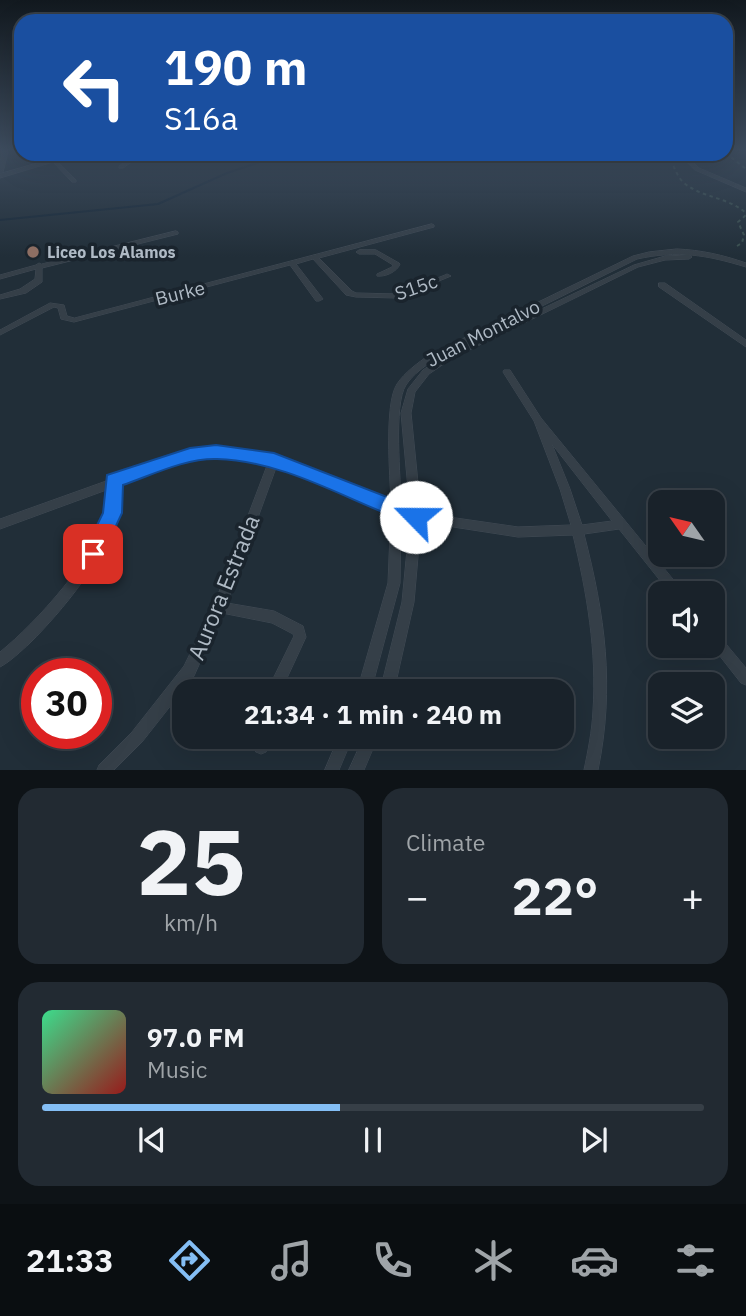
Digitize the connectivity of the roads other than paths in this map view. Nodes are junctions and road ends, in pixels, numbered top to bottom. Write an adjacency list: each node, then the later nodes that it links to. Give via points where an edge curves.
1 (432, 226): 3 (street)
2 (176, 233): 5 (street)
3 (318, 260): 4 (street, Burke); 8 (street, via 371,250 397,264); 9 (street, S15c, via 356,295 398,296)
4 (293, 264): 13 (street); 14 (street, Burke, via 74,320 53,305)
5 (40, 265): 10 (street); 12 (street, via 39,280 32,286)
6 (746, 265): 16 (street, Juan Montalvo, via 696,252 635,257)
7 (746, 270): 16 (street, Juan Montalvo, via 723,262 665,258 636,266)
8 (379, 275)
9 (447, 276)
10 (0, 277)
11 (662, 285): 15 (street)
12 (0, 297)
13 (319, 299)
14 (0, 333)
15 (746, 344)
16 (455, 350): 21 (street, Juan Montalvo, via 414,370 400,386 394,411); 22 (street, Juan Montalvo, via 426,372 411,391 406,413)
17 (507, 372): 18 (street)
18 (538, 420): 24 (street); 25 (street)
19 (274, 460): 20 (street, via 216,452 190,455); 21 (street); 27 (street, Aurora Estrada)
20 (114, 481): 23 (street); 29 (street, via 112,513 93,554 56,605)
21 (396, 508): 22 (street); 32 (street, Juan Montalvo, via 394,583)
22 (416, 517): 25 (street, via 518,532); 33 (street, Juan Montalvo, via 408,602)
23 (0, 524)
24 (621, 524): 25 (street); 26 (street)
25 (578, 530): 39 (street, via 602,659 598,745)
26 (667, 581)
27 (219, 607): 31 (street, via 274,617 299,631); 36 (street, Aurora Estrada, via 189,671 137,737)
28 (725, 652): 30 (street)
29 (0, 660)
30 (746, 678)
31 (280, 679)
32 (366, 679)
33 (390, 679)
34 (341, 749): 37 (street)
35 (366, 749): 38 (street)
36 (104, 770)
37 (332, 770)
38 (356, 770)
39 (591, 770)

